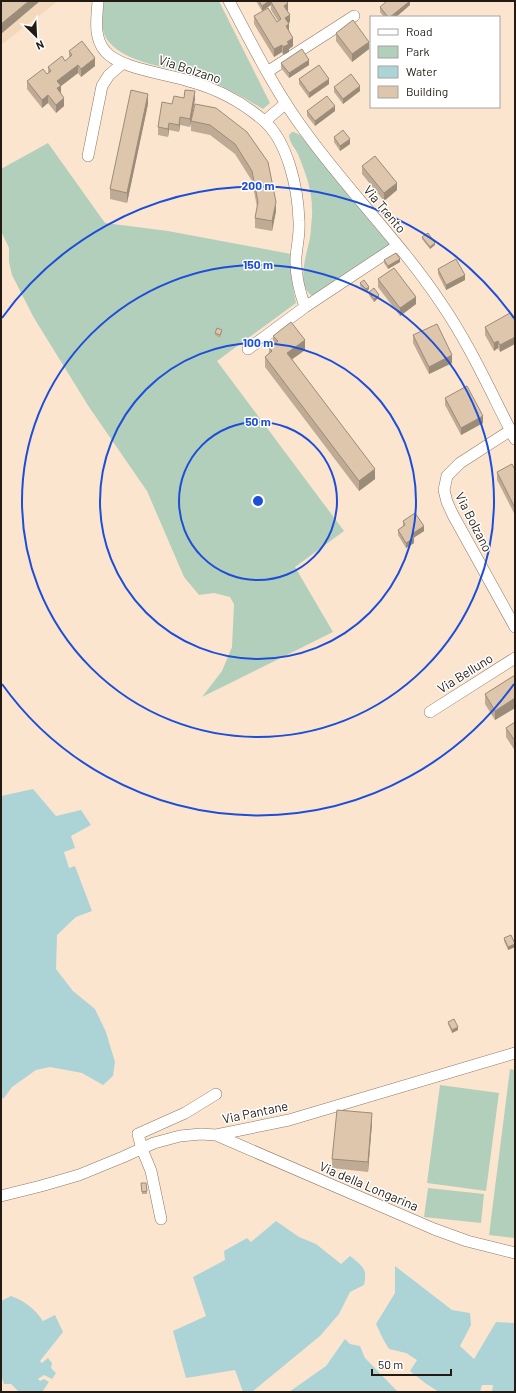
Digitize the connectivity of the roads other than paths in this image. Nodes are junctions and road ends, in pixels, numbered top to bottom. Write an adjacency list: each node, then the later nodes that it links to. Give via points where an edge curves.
1 (98, 1): 4 (street, Via Bolzano, via 98,37 108,54)
2 (229, 1): 5 (street, Via Trento)
3 (354, 16): 5 (street)
4 (123, 63): 7 (street, Via Bolzano, via 215,90 236,101); 8 (street, via 109,75 102,86)
5 (268, 72): 6 (street, Via Trento)
6 (285, 104): 7 (street); 9 (street, Via Trento, via 322,154)
7 (265, 122): 10 (street, Via Bolzano, via 281,146 294,183 299,221 296,276)
8 (88, 156)
9 (398, 246): 10 (street); 12 (street, Via Trento, via 450,316)
10 (305, 307): 11 (street)
11 (248, 349)
12 (513, 434): 13 (street, Via Bolzano, via 455,467 447,476 444,490 453,515)
13 (515, 627)
14 (515, 658): 15 (street, Via Belluno)
15 (430, 712)
16 (515, 1053): 18 (street, Via Pantane, via 289,1120)
17 (216, 1094): 19 (street, via 185,1113 138,1134)
18 (216, 1135): 19 (street, Via Pantane, via 180,1136); 22 (street, Via della Longarina, via 441,1232)
19 (142, 1149): 20 (street, Via Pantane, via 79,1174); 21 (street, via 151,1171)
20 (1, 1196)
21 (161, 1219)
22 (515, 1253)

